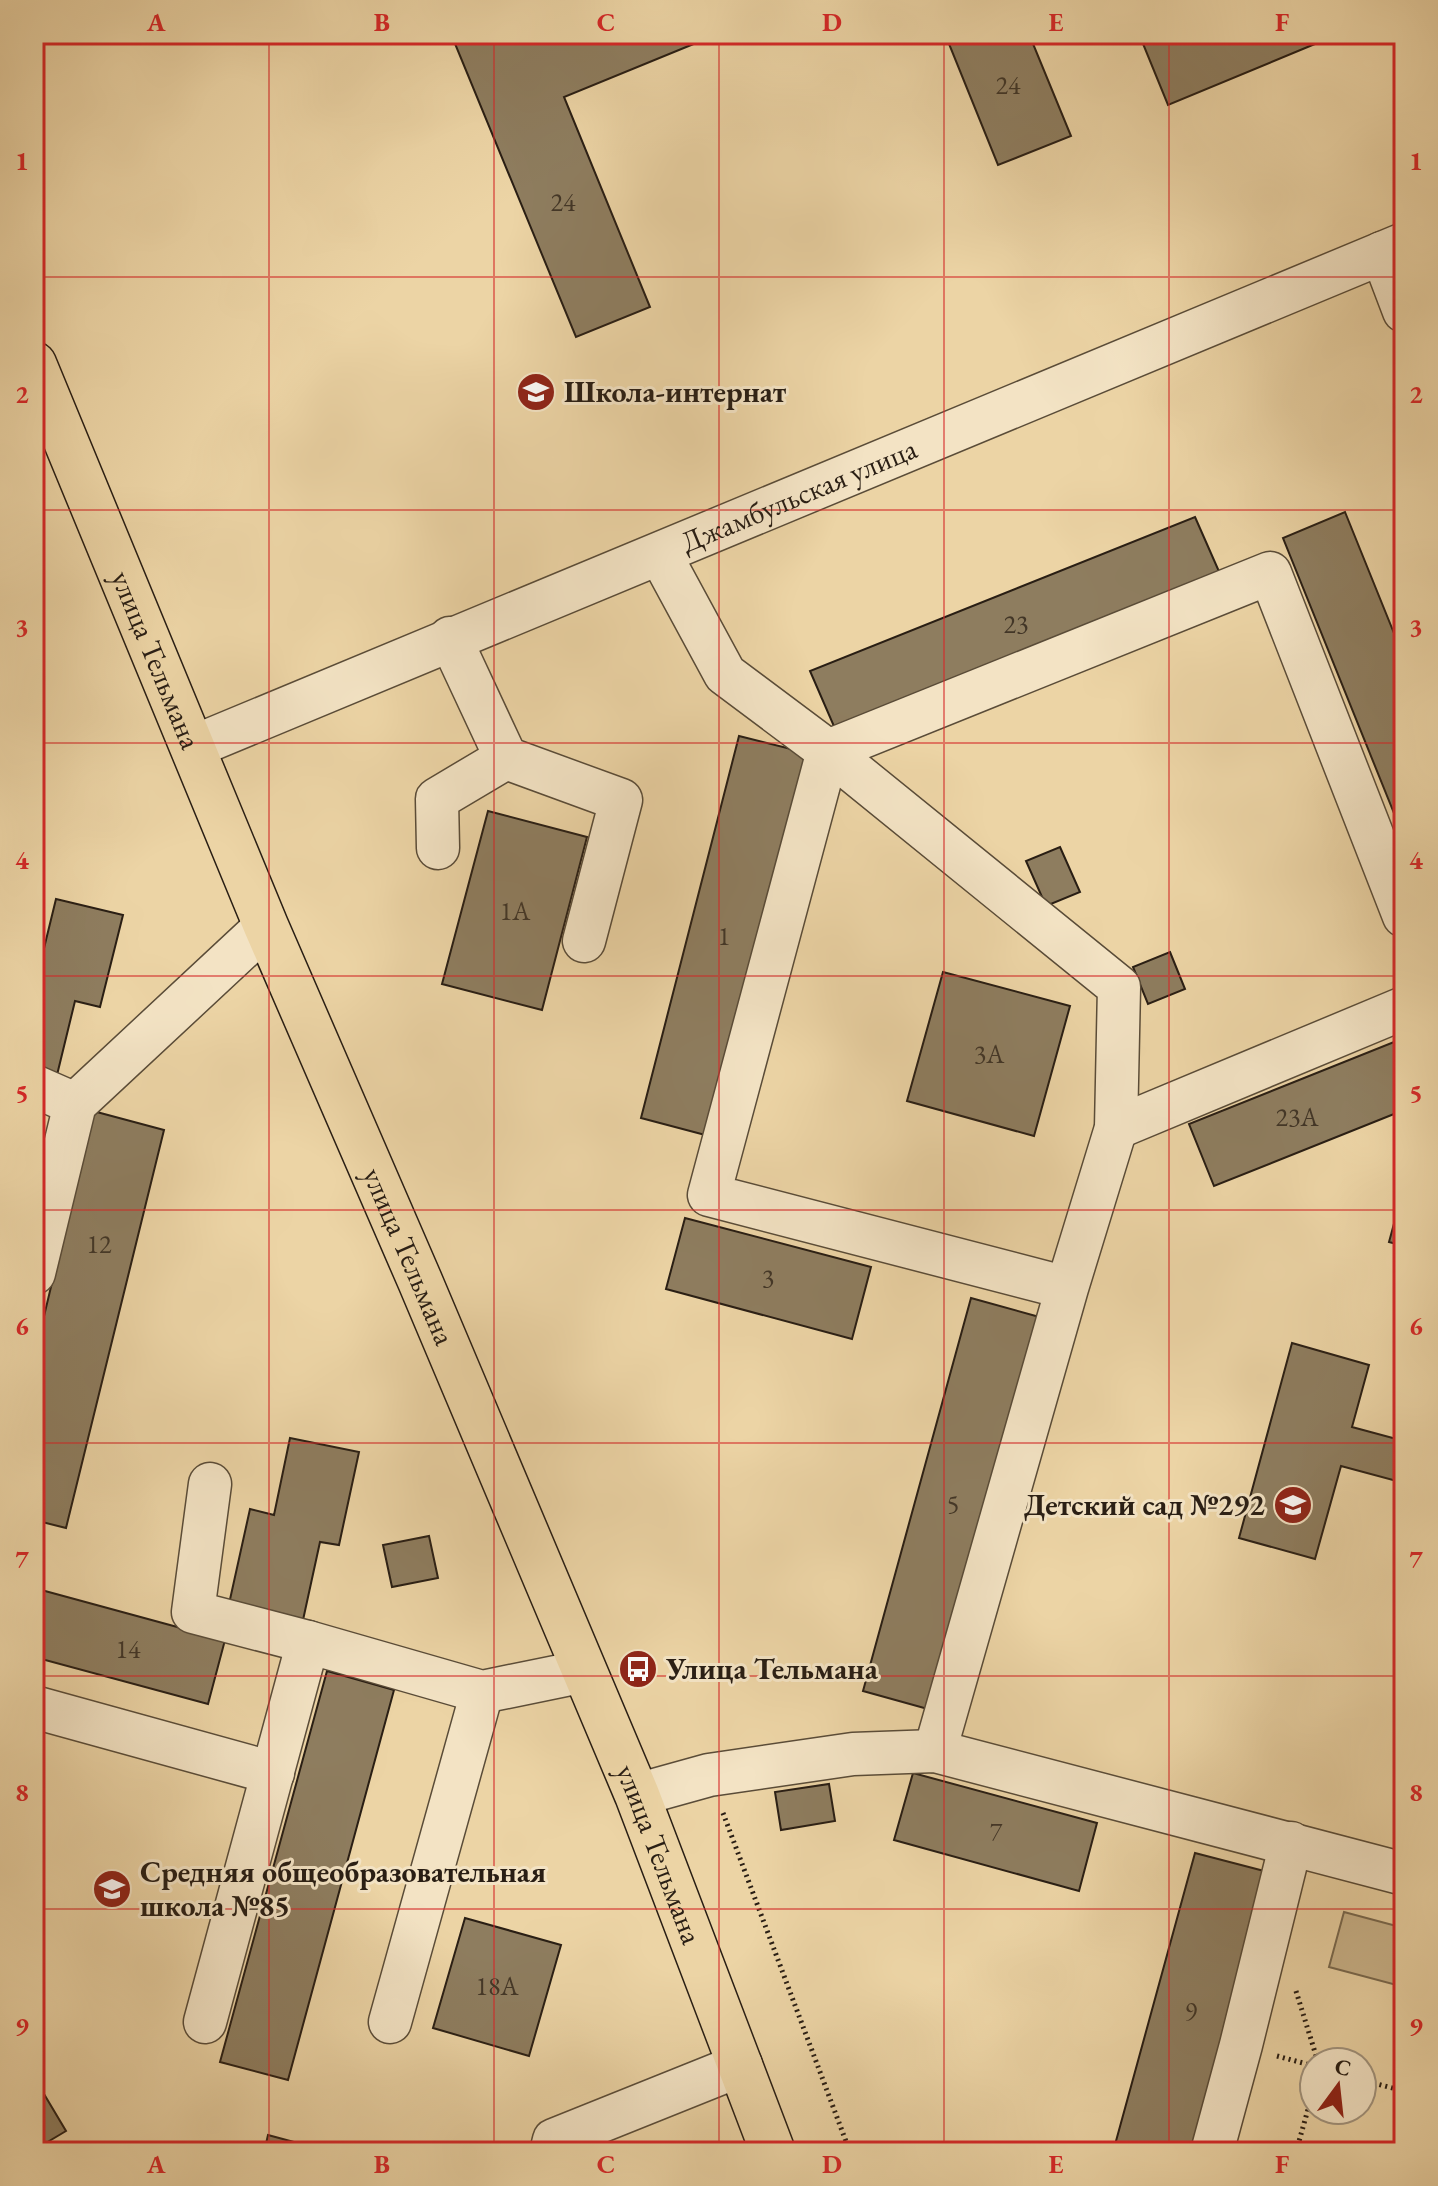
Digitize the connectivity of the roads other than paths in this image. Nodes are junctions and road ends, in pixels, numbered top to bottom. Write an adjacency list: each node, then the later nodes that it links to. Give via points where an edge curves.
1 (1393, 249): 2 (street); 4 (street, Джамбульская улица)
2 (1404, 311)
3 (34, 364): 6 (main road, улица Тельмана)
4 (660, 554): 5 (street, Джамбульская улица); 7 (street, via 725,674)
5 (450, 638): 6 (street, Джамбульская улица); 8 (street)
6 (193, 747): 11 (main road, улица Тельмана)
7 (828, 751): 10 (street, via 1270,573); 16 (street, via 1119,987); 19 (street, via 709,1195)
8 (506, 758): 9 (street, via 437,799); 12 (street, via 621,800)
9 (438, 848)
10 (1404, 916)
11 (266, 926): 15 (street); 22 (main road, улица Тельмана)
12 (584, 941)
13 (1404, 1008): 16 (street)
14 (34, 1086): 15 (street)
15 (75, 1104): 17 (street)
16 (1116, 1128): 19 (street)
17 (41, 1213): 18 (street)
18 (34, 1273)
19 (1067, 1288): 25 (street)
20 (210, 1484): 21 (street, via 193,1612)
21 (308, 1642): 23 (street); 26 (street)
22 (585, 1671): 23 (street); 27 (main road, улица Тельмана)
23 (482, 1692): 31 (street)
24 (34, 1707): 26 (street)
25 (935, 1751): 27 (street, via 853,1754 709,1775); 28 (street)
26 (273, 1773): 30 (street)
27 (637, 1795): 32 (main road, улица Тельмана)
28 (1291, 1843): 29 (street); 35 (street)
29 (1404, 1874)
30 (205, 2022)
31 (390, 2022)
32 (741, 2065): 33 (street, via 554,2140); 34 (main road, улица Тельмана)
33 (551, 2152)
34 (773, 2152)
35 (1212, 2152)

